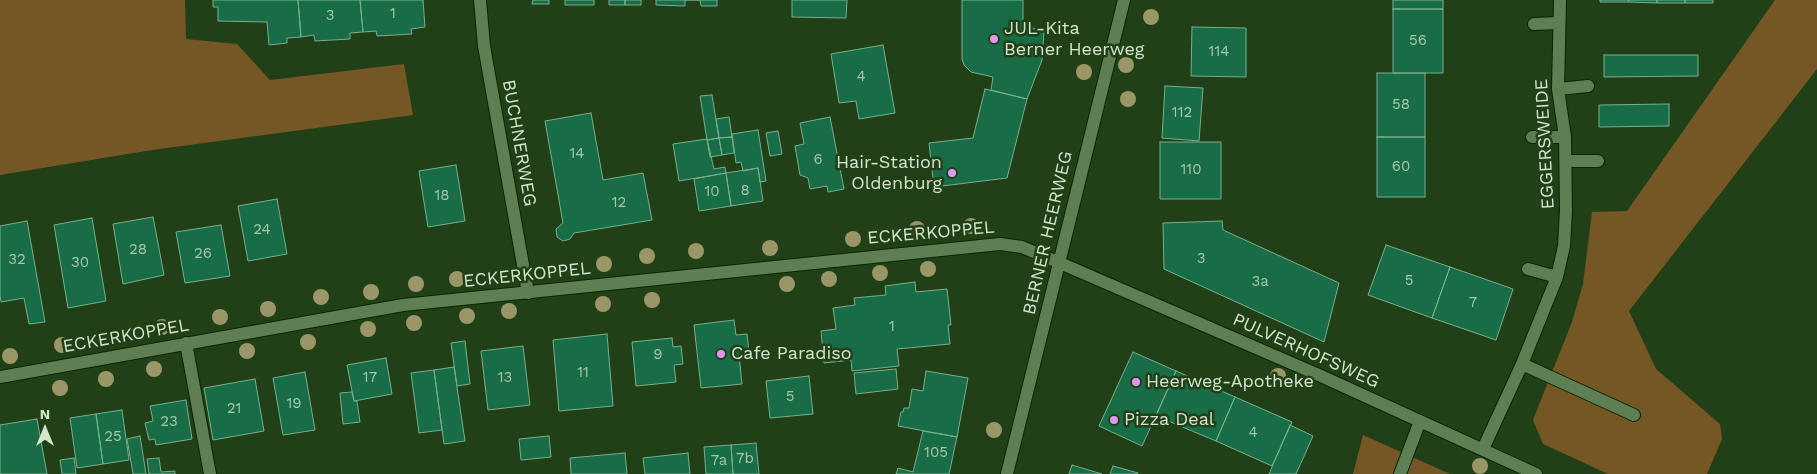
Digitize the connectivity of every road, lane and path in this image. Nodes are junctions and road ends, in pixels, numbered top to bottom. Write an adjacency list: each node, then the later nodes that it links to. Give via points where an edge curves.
1 (480, 0): 15 (street, BUCHNERWEG, via 484,46)
2 (1124, 0): 12 (street, BERNER HEERWEG)
3 (1560, 0): 5 (street, EGGERSWEIDE)
4 (1534, 24): 5 (street)
5 (1559, 24): 7 (street, EGGERSWEIDE)
6 (1588, 86): 7 (street)
7 (1558, 88): 8 (street, EGGERSWEIDE)
8 (1565, 136): 9 (street); 10 (street, EGGERSWEIDE)
9 (1532, 137)
10 (1566, 161): 11 (street); 14 (street, EGGERSWEIDE, via 1564,246)
11 (1598, 161)
12 (1060, 262): 15 (street, ECKERKOPPEL, via 1022,247 983,244); 20 (street, PULVERHOFSWEG); 23 (street, BERNER HEERWEG)
13 (1528, 269): 14 (street)
14 (1557, 277): 17 (street, EGGERSWEIDE)
15 (528, 292): 16 (street, ECKERKOPPEL, via 403,305)
16 (186, 343): 18 (street, ECKERKOPPEL); 22 (street)
17 (1522, 364): 19 (street); 21 (street, EGGERSWEIDE)
18 (0, 377)
19 (1634, 415)
20 (1420, 421): 21 (street, PULVERHOFSWEG); 24 (street)
21 (1483, 449): 25 (street, PULVERHOFSWEG)
22 (210, 474)
23 (1007, 474)
24 (1400, 474)
25 (1536, 474)

